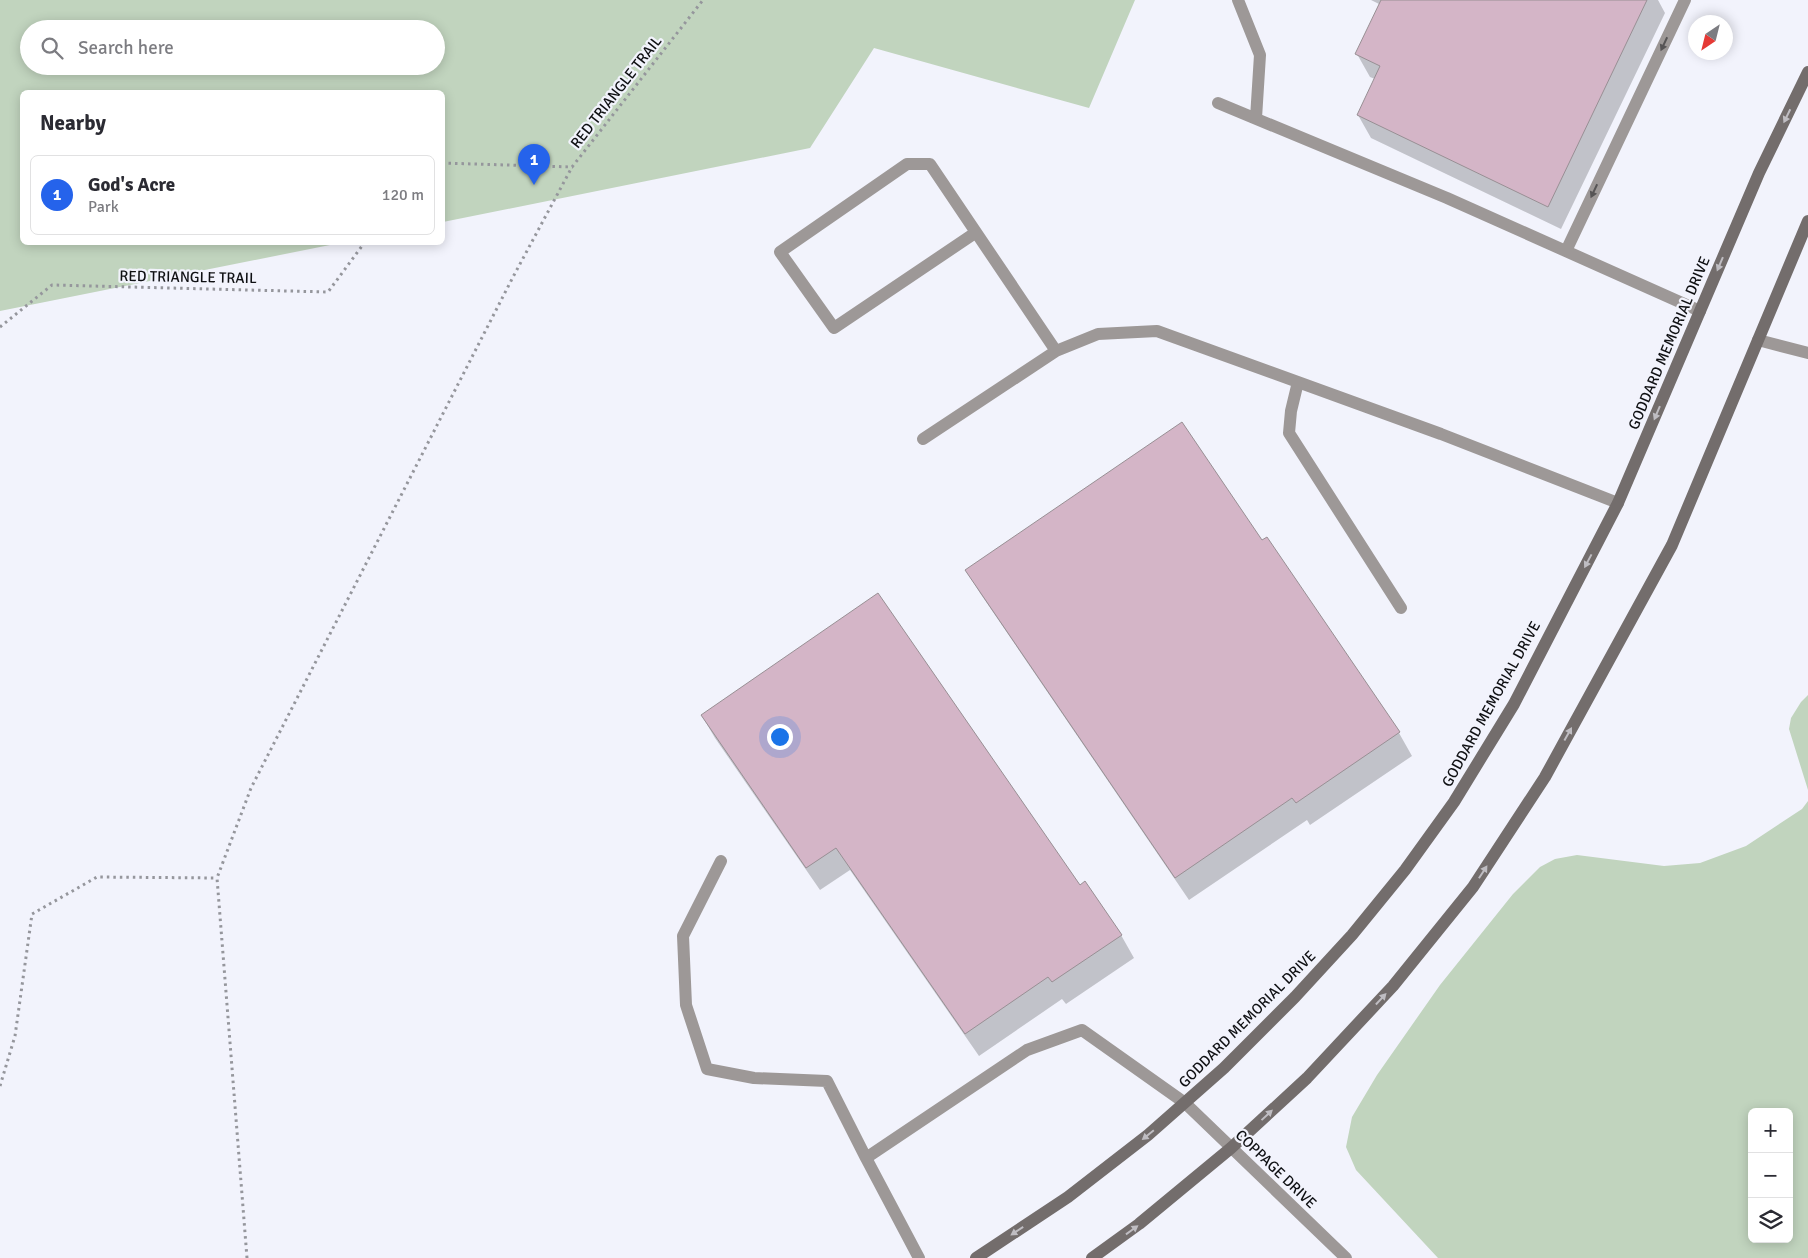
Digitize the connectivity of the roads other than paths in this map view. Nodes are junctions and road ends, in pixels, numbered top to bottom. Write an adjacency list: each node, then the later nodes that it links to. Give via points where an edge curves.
1 (1238, 0): 5 (street, via 1260,55)
2 (1685, 0): 8 (street, one-way to 8)
3 (1808, 72): 9 (main road, GODDARD MEMORIAL DRIVE, one-way to 9, via 1759,173)
4 (1218, 103): 5 (street)
5 (1256, 118): 8 (street)
6 (1808, 221): 10 (main road)
7 (975, 233): 7 (street, via 930,164 907,164 780,252 834,328); 11 (street)
8 (1566, 251): 9 (street)
9 (1700, 312): 15 (main road, GODDARD MEMORIAL DRIVE, one-way to 15)
10 (1758, 340): 12 (street); 19 (main road, one-way to 10, via 1306,1078 1394,986 1473,888 1545,777 1672,544)
11 (1056, 351): 13 (street, via 1098,334 1157,331); 14 (street)
12 (1808, 353)
13 (1298, 382): 15 (street); 16 (street, via 1289,432)
14 (923, 439)
15 (1618, 503): 18 (main road, GODDARD MEMORIAL DRIVE, one-way to 18, via 1514,704 1449,810 1352,935 1296,997)
16 (1401, 608)
17 (721, 860): 20 (street, via 683,936 686,1005 707,1070 754,1078 827,1081)
18 (1184, 1103): 19 (street, COPPAGE DRIVE); 20 (street, COPPAGE DRIVE, via 1082,1030 1027,1050); 22 (main road, GODDARD MEMORIAL DRIVE, one-way to 22, via 1068,1197)
19 (1231, 1148): 23 (main road, one-way to 19, via 1139,1224); 24 (street, COPPAGE DRIVE)
20 (866, 1158): 21 (street)
21 (919, 1258)
22 (976, 1258)
23 (1092, 1258)
24 (1346, 1258)

